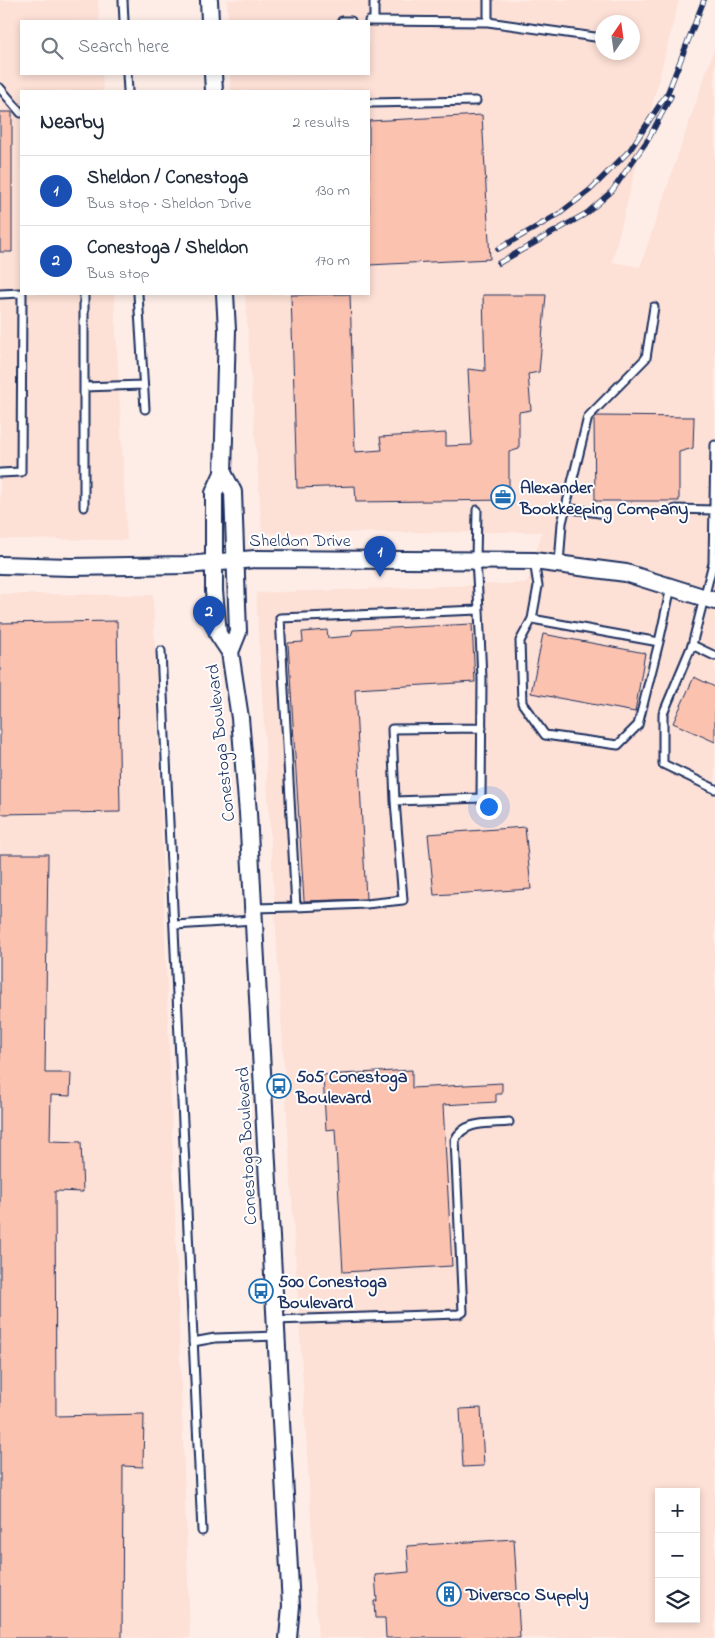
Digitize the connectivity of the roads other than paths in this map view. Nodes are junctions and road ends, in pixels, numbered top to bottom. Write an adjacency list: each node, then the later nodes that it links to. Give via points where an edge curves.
1 (123, 0): 5 (lane)
2 (208, 0): 6 (street)
3 (374, 0): 7 (lane)
4 (488, 0): 8 (lane)
5 (124, 20)
6 (210, 20)
7 (371, 21): 8 (lane)
8 (488, 22): 9 (lane)
9 (595, 37)
10 (127, 75): 13 (lane)
11 (213, 75): 14 (street)
12 (0, 88): 17 (lane)
13 (128, 90)
14 (214, 90)
15 (476, 101): 16 (lane)
16 (370, 103)
17 (20, 112)
18 (0, 294): 19 (lane)
19 (20, 294)
20 (21, 295): 30 (lane, via 21,472)
21 (84, 295): 26 (lane)
22 (138, 295): 25 (lane)
23 (225, 295): 29 (street, Conestoga Boulevard)
24 (654, 307): 33 (lane, via 646,358 588,417)
25 (143, 385): 26 (lane); 27 (lane)
26 (84, 387): 32 (lane)
27 (145, 408)
28 (715, 445): 31 (lane)
29 (223, 473): 38 (street, Conestoga Boulevard, via 233,492); 41 (street, Conestoga Boulevard, via 214,493)
30 (0, 474)
31 (714, 498): 36 (lane)
32 (84, 506)
33 (566, 508): 37 (lane); 43 (lane)
34 (675, 508): 36 (lane)
35 (477, 510): 39 (lane)
36 (714, 510): 45 (lane)
37 (606, 514)
38 (235, 560): 39 (street, Sheldon Drive); 41 (street, Sheldon Drive); 51 (street, Conestoga Boulevard, via 238,632)
39 (476, 560): 40 (street, Sheldon Drive); 46 (lane)
40 (534, 561): 43 (street, Sheldon Drive); 47 (lane, via 538,586)
41 (213, 563): 42 (street, Sheldon Drive, via 71,567); 51 (street, Conestoga Boulevard, via 218,634)
42 (0, 564)
43 (559, 564): 44 (street, Sheldon Drive, via 626,573)
44 (672, 586): 45 (street, Sheldon Drive); 48 (lane)
45 (709, 598): 49 (lane)
46 (479, 610): 53 (lane); 56 (lane, via 280,618)
47 (532, 619): 48 (lane); 48 (lane, via 520,642 522,703 545,735 618,746 638,725)
48 (659, 642)
49 (692, 645): 52 (lane); 54 (lane, via 663,714 663,764)
50 (160, 651): 58 (lane)
51 (230, 652): 57 (street, Conestoga Boulevard, via 240,718)
52 (715, 656)
53 (482, 728): 55 (lane, via 481,798); 55 (lane, via 392,730)
54 (715, 789)
55 (395, 801): 56 (lane, via 403,900)
56 (296, 907): 57 (lane)
57 (254, 914): 58 (lane); 60 (street, Conestoga Boulevard)
58 (175, 925): 61 (lane)
59 (509, 1122): 60 (lane, via 466,1126 455,1140 463,1312)
60 (275, 1328): 61 (lane); 63 (street, Conestoga Boulevard, via 291,1606)
61 (194, 1342): 62 (lane)
62 (202, 1531)
63 (288, 1638)

